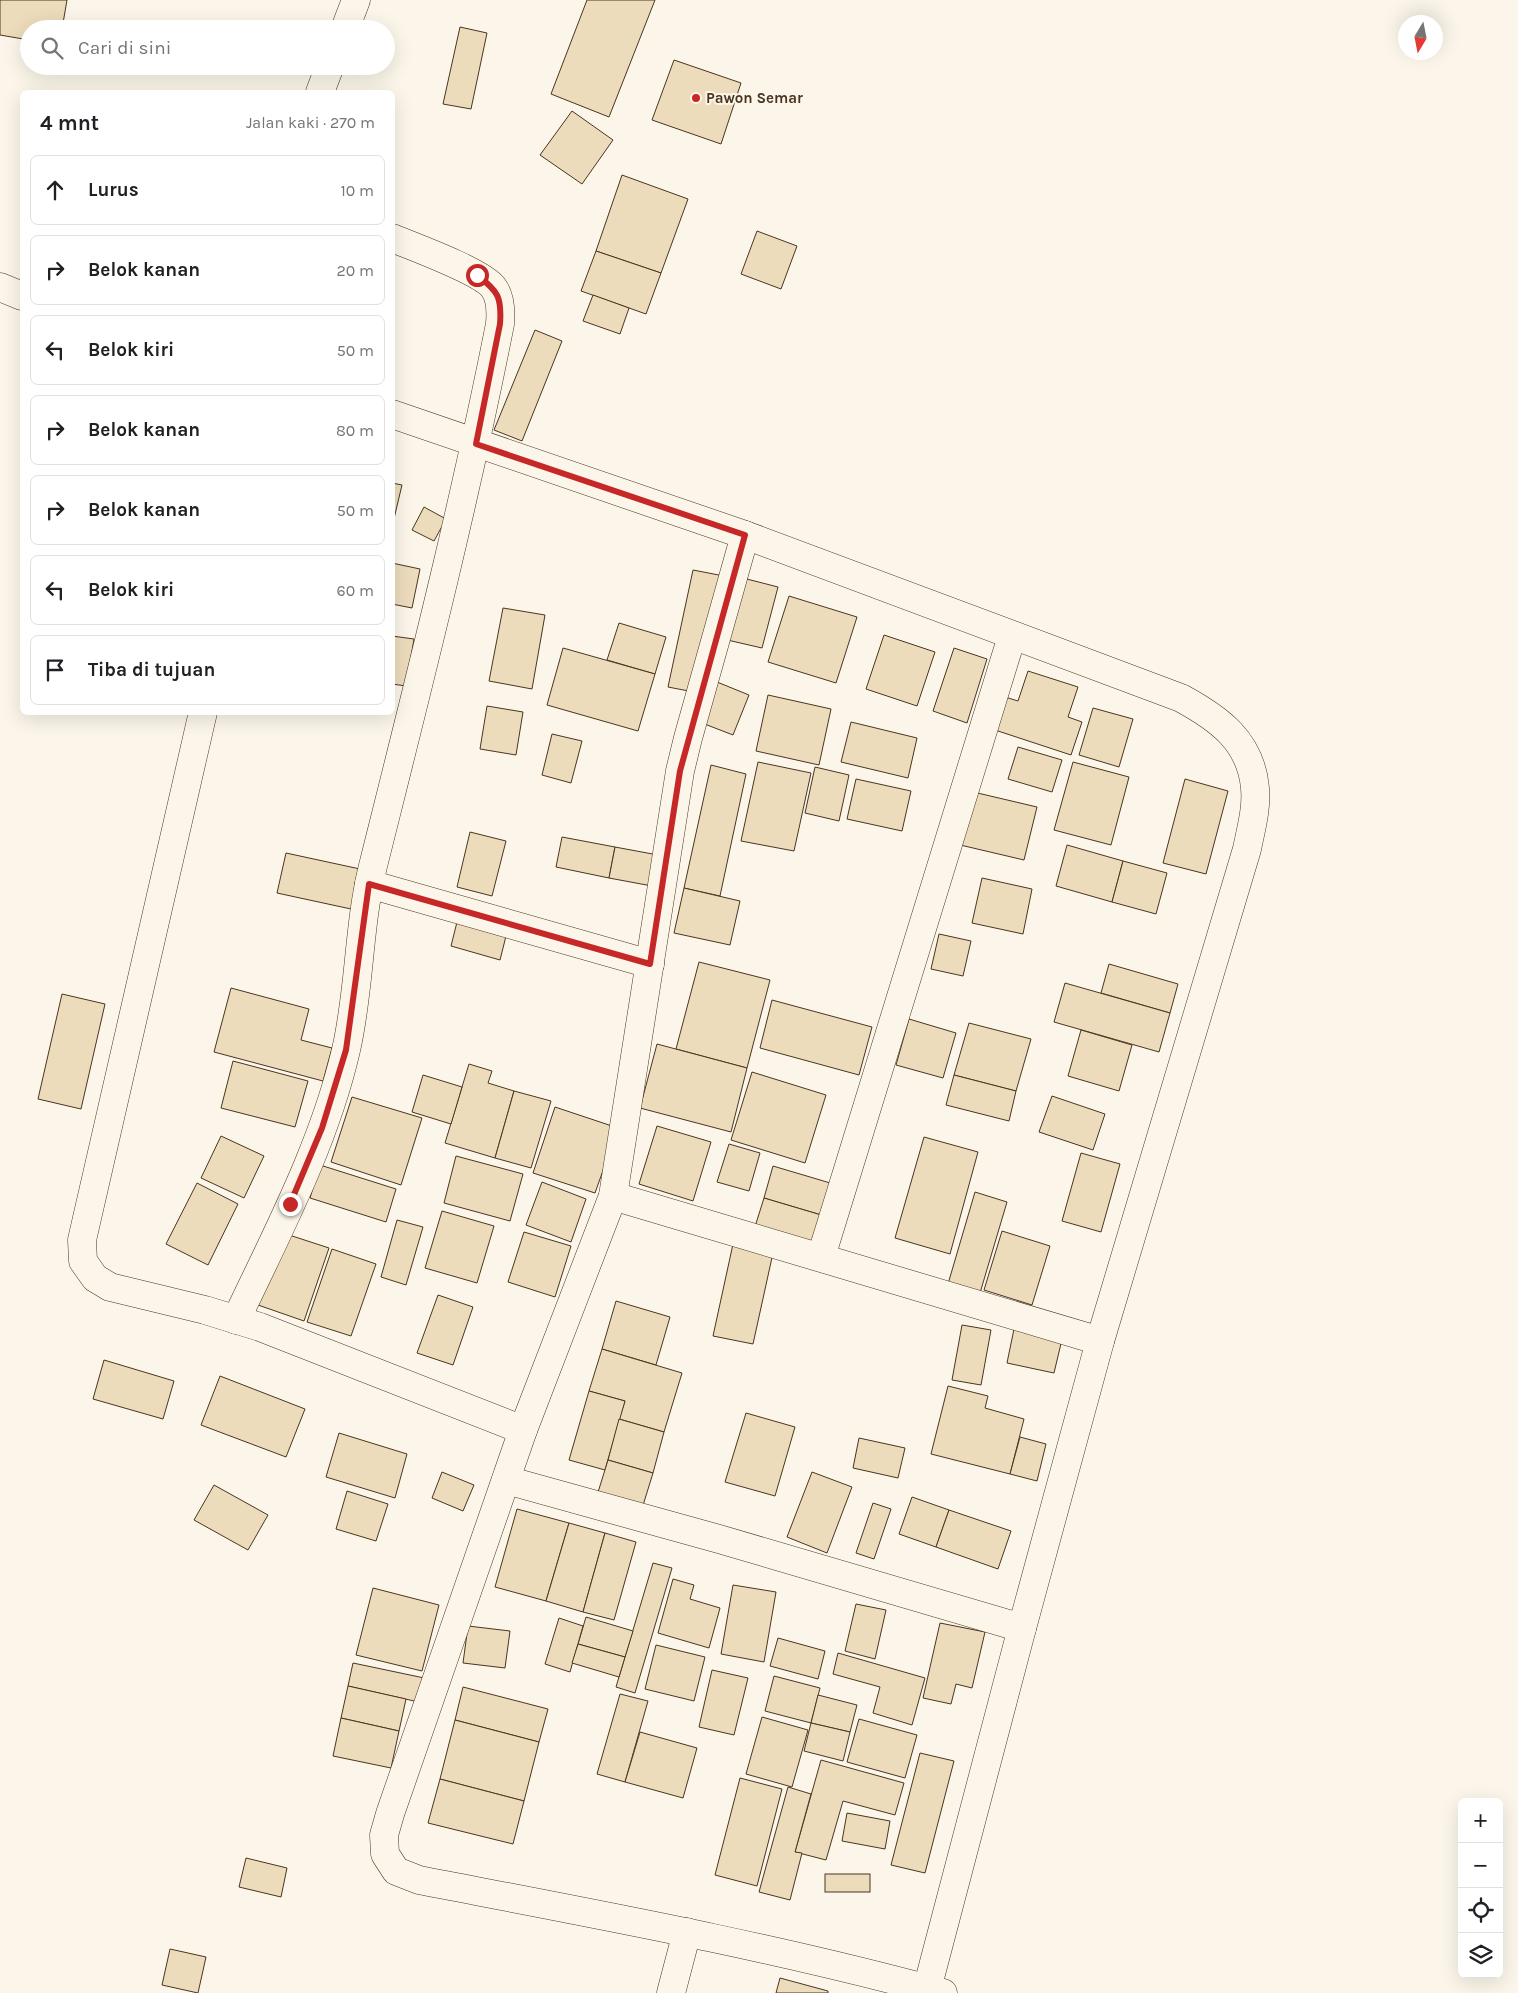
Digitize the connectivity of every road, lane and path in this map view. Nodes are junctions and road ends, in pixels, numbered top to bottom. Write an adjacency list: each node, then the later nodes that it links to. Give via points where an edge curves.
1 (356, 0): 2 (street)
2 (348, 20)
3 (327, 75): 4 (street)
4 (321, 90)
5 (395, 239): 9 (street, via 477,275 493,288 501,308)
6 (0, 287): 7 (street)
7 (20, 295)
8 (395, 415): 9 (street)
9 (476, 444): 10 (street); 13 (street)
10 (745, 535): 11 (street); 14 (street, via 680,771)
11 (1012, 636): 16 (street); 18 (street, via 1181,698 1210,713 1244,750 1255,788 1254,815 1247,849)
12 (202, 715): 17 (street, via 82,1240 83,1261 95,1278 110,1287)
13 (369, 884): 14 (street); 17 (street, via 346,1050 322,1128)
14 (650, 964): 15 (street)
15 (612, 1196): 16 (street); 19 (street)
16 (821, 1257): 18 (street)
17 (236, 1320): 19 (street)
18 (1100, 1341): 21 (street)
19 (523, 1430): 20 (street)
20 (506, 1480): 21 (street); 22 (street, via 390,1814 384,1835 385,1854 396,1871 419,1880)
21 (1022, 1628): 24 (street)
22 (687, 1932): 23 (street); 25 (street)
23 (881, 1985): 24 (street)
24 (935, 1991)
25 (671, 1993)

